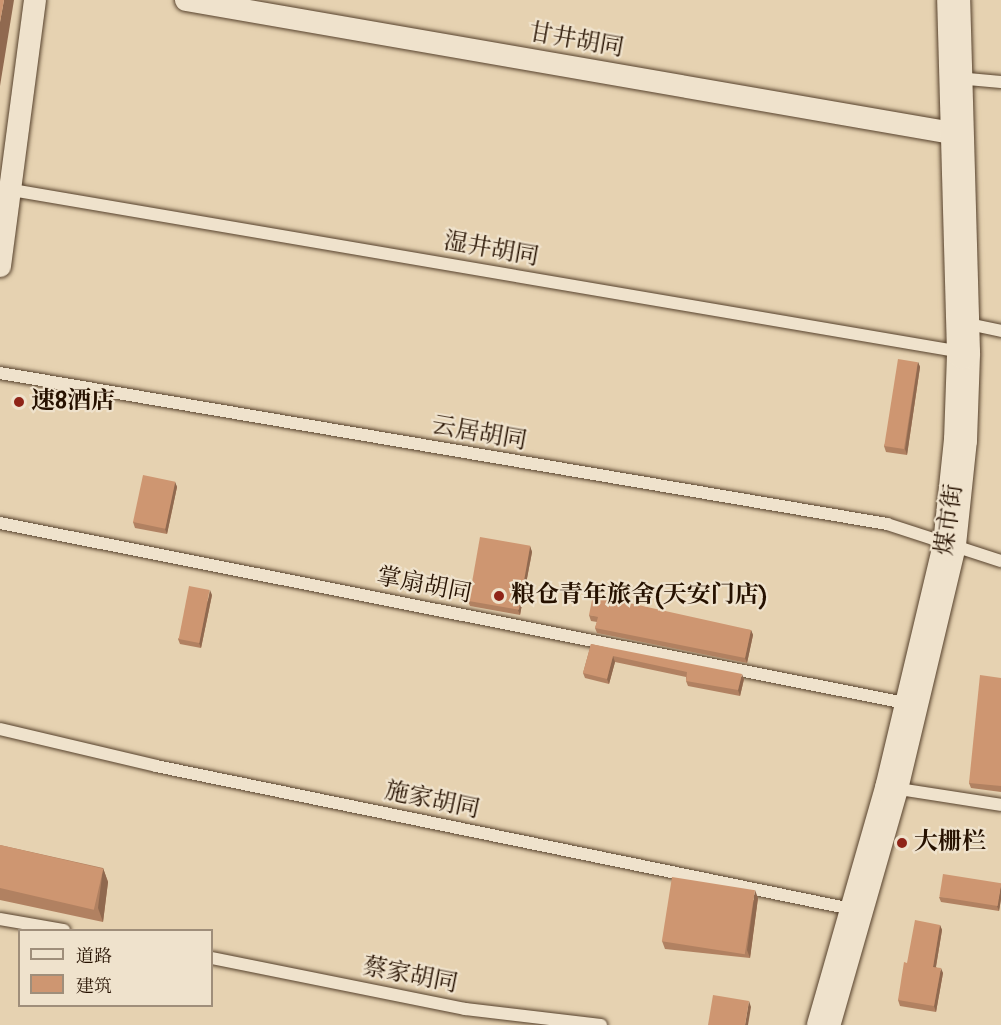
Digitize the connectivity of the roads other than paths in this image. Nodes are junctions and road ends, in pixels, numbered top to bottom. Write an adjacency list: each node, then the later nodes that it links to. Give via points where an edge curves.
1 (35, 0): 7 (street)
2 (186, 0): 6 (street, 甘井胡同)
3 (953, 0): 4 (main road, 煤市街)
4 (954, 77): 5 (lane); 6 (main road, 煤市街)
5 (1001, 82)
6 (958, 134): 10 (main road, 煤市街)
7 (6, 189): 8 (street); 10 (lane, 湿井胡同)
8 (0, 266)
9 (1001, 331): 10 (lane, 湿井胡同)
10 (963, 337): 13 (main road, 煤市街, via 960,440)
11 (0, 373): 13 (lane, 云居胡同, via 887,524)
12 (0, 523): 15 (lane, 掌扇胡同)
13 (950, 544): 14 (lane, 云居胡同); 15 (main road, 煤市街)
14 (1001, 561)
15 (911, 704): 17 (main road, 煤市街)
16 (0, 729): 19 (lane, 施家胡同, via 156,766)
17 (891, 788): 18 (lane); 19 (main road, 煤市街)
18 (1001, 805)
19 (857, 910): 24 (main road, 煤市街)
20 (0, 919): 21 (lane)
21 (58, 929)
22 (213, 958): 23 (lane, 蔡家胡同, via 465,1009)
23 (601, 1025)
24 (823, 1025)

